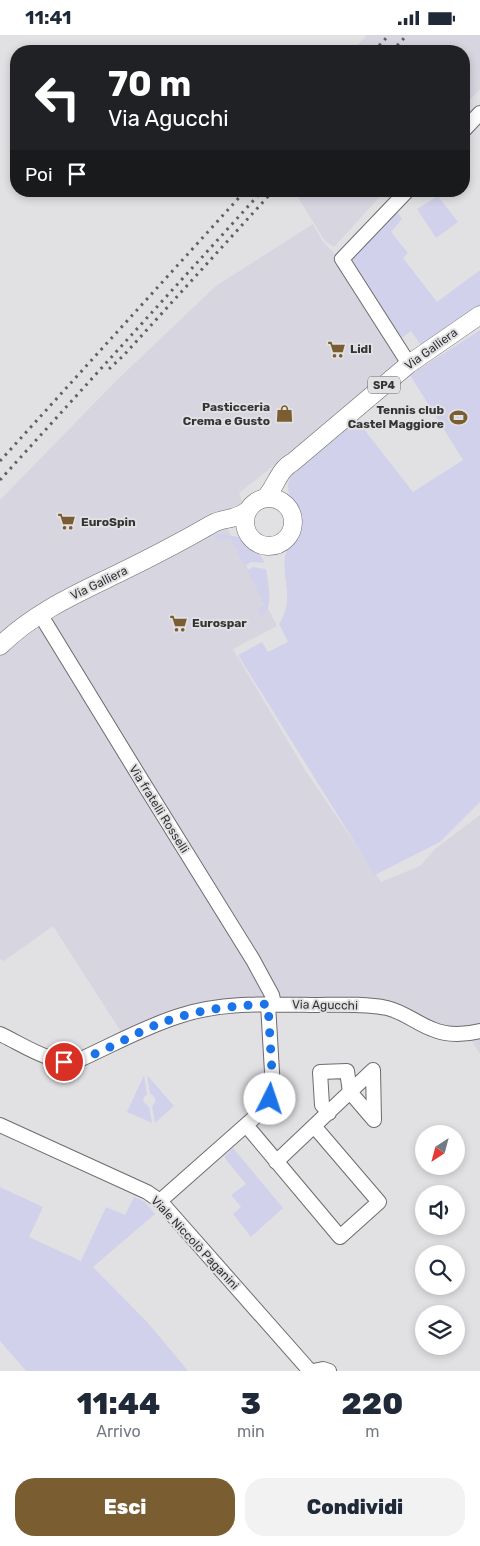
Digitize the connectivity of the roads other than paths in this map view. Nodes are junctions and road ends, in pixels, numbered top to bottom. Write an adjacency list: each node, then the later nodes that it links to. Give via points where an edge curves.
1 (480, 113): 2 (street)
2 (470, 124)
3 (402, 197): 5 (street, via 342,259)
4 (480, 315): 5 (main road, Via Galliera / SP4)
5 (409, 364): 6 (main road, Via Galliera / SP4)
6 (293, 462): 7 (main road, Via Galliera / SP4, via 283,468); 8 (main road, Via Galliera / SP4, via 284,479)
7 (265, 498): 8 (main road); 9 (main road)
8 (285, 504): 11 (main road, via 292,517 292,528 287,537 268,545 258,543)
9 (247, 511): 10 (main road, Via Galliera, via 240,517 218,521); 11 (main road, via 245,521)
10 (204, 529): 11 (main road, Via Galliera, via 233,528); 12 (main road, Via Galliera)
11 (250, 536)
12 (40, 615): 13 (main road, Via Galliera); 14 (street, Via fratelli Rosselli, via 253,959 272,995)
13 (0, 646)
14 (271, 1004): 15 (street, Via Agucchi, via 366,1005 388,1008 449,1034); 16 (street, Via Agucchi, via 230,1006 181,1015 72,1062 53,1060); 19 (street, Via fratelli Rosselli, via 273,1089 264,1109)
15 (480, 1031)
16 (0, 1034)
17 (328, 1113): 17 (street, via 350,1092 347,1071 320,1072 322,1105); 20 (street)
18 (0, 1125): 22 (street, Viale Niccolò Paganini)
19 (246, 1125): 21 (street); 22 (street, Via fratelli Rosselli)
20 (314, 1126): 21 (street); 21 (street, via 379,1202 340,1237)
21 (276, 1162)
22 (160, 1201): 23 (street, Viale Niccolò Paganini)
23 (312, 1371): 24 (street, Viale Niccolò Paganini)
24 (329, 1371)

